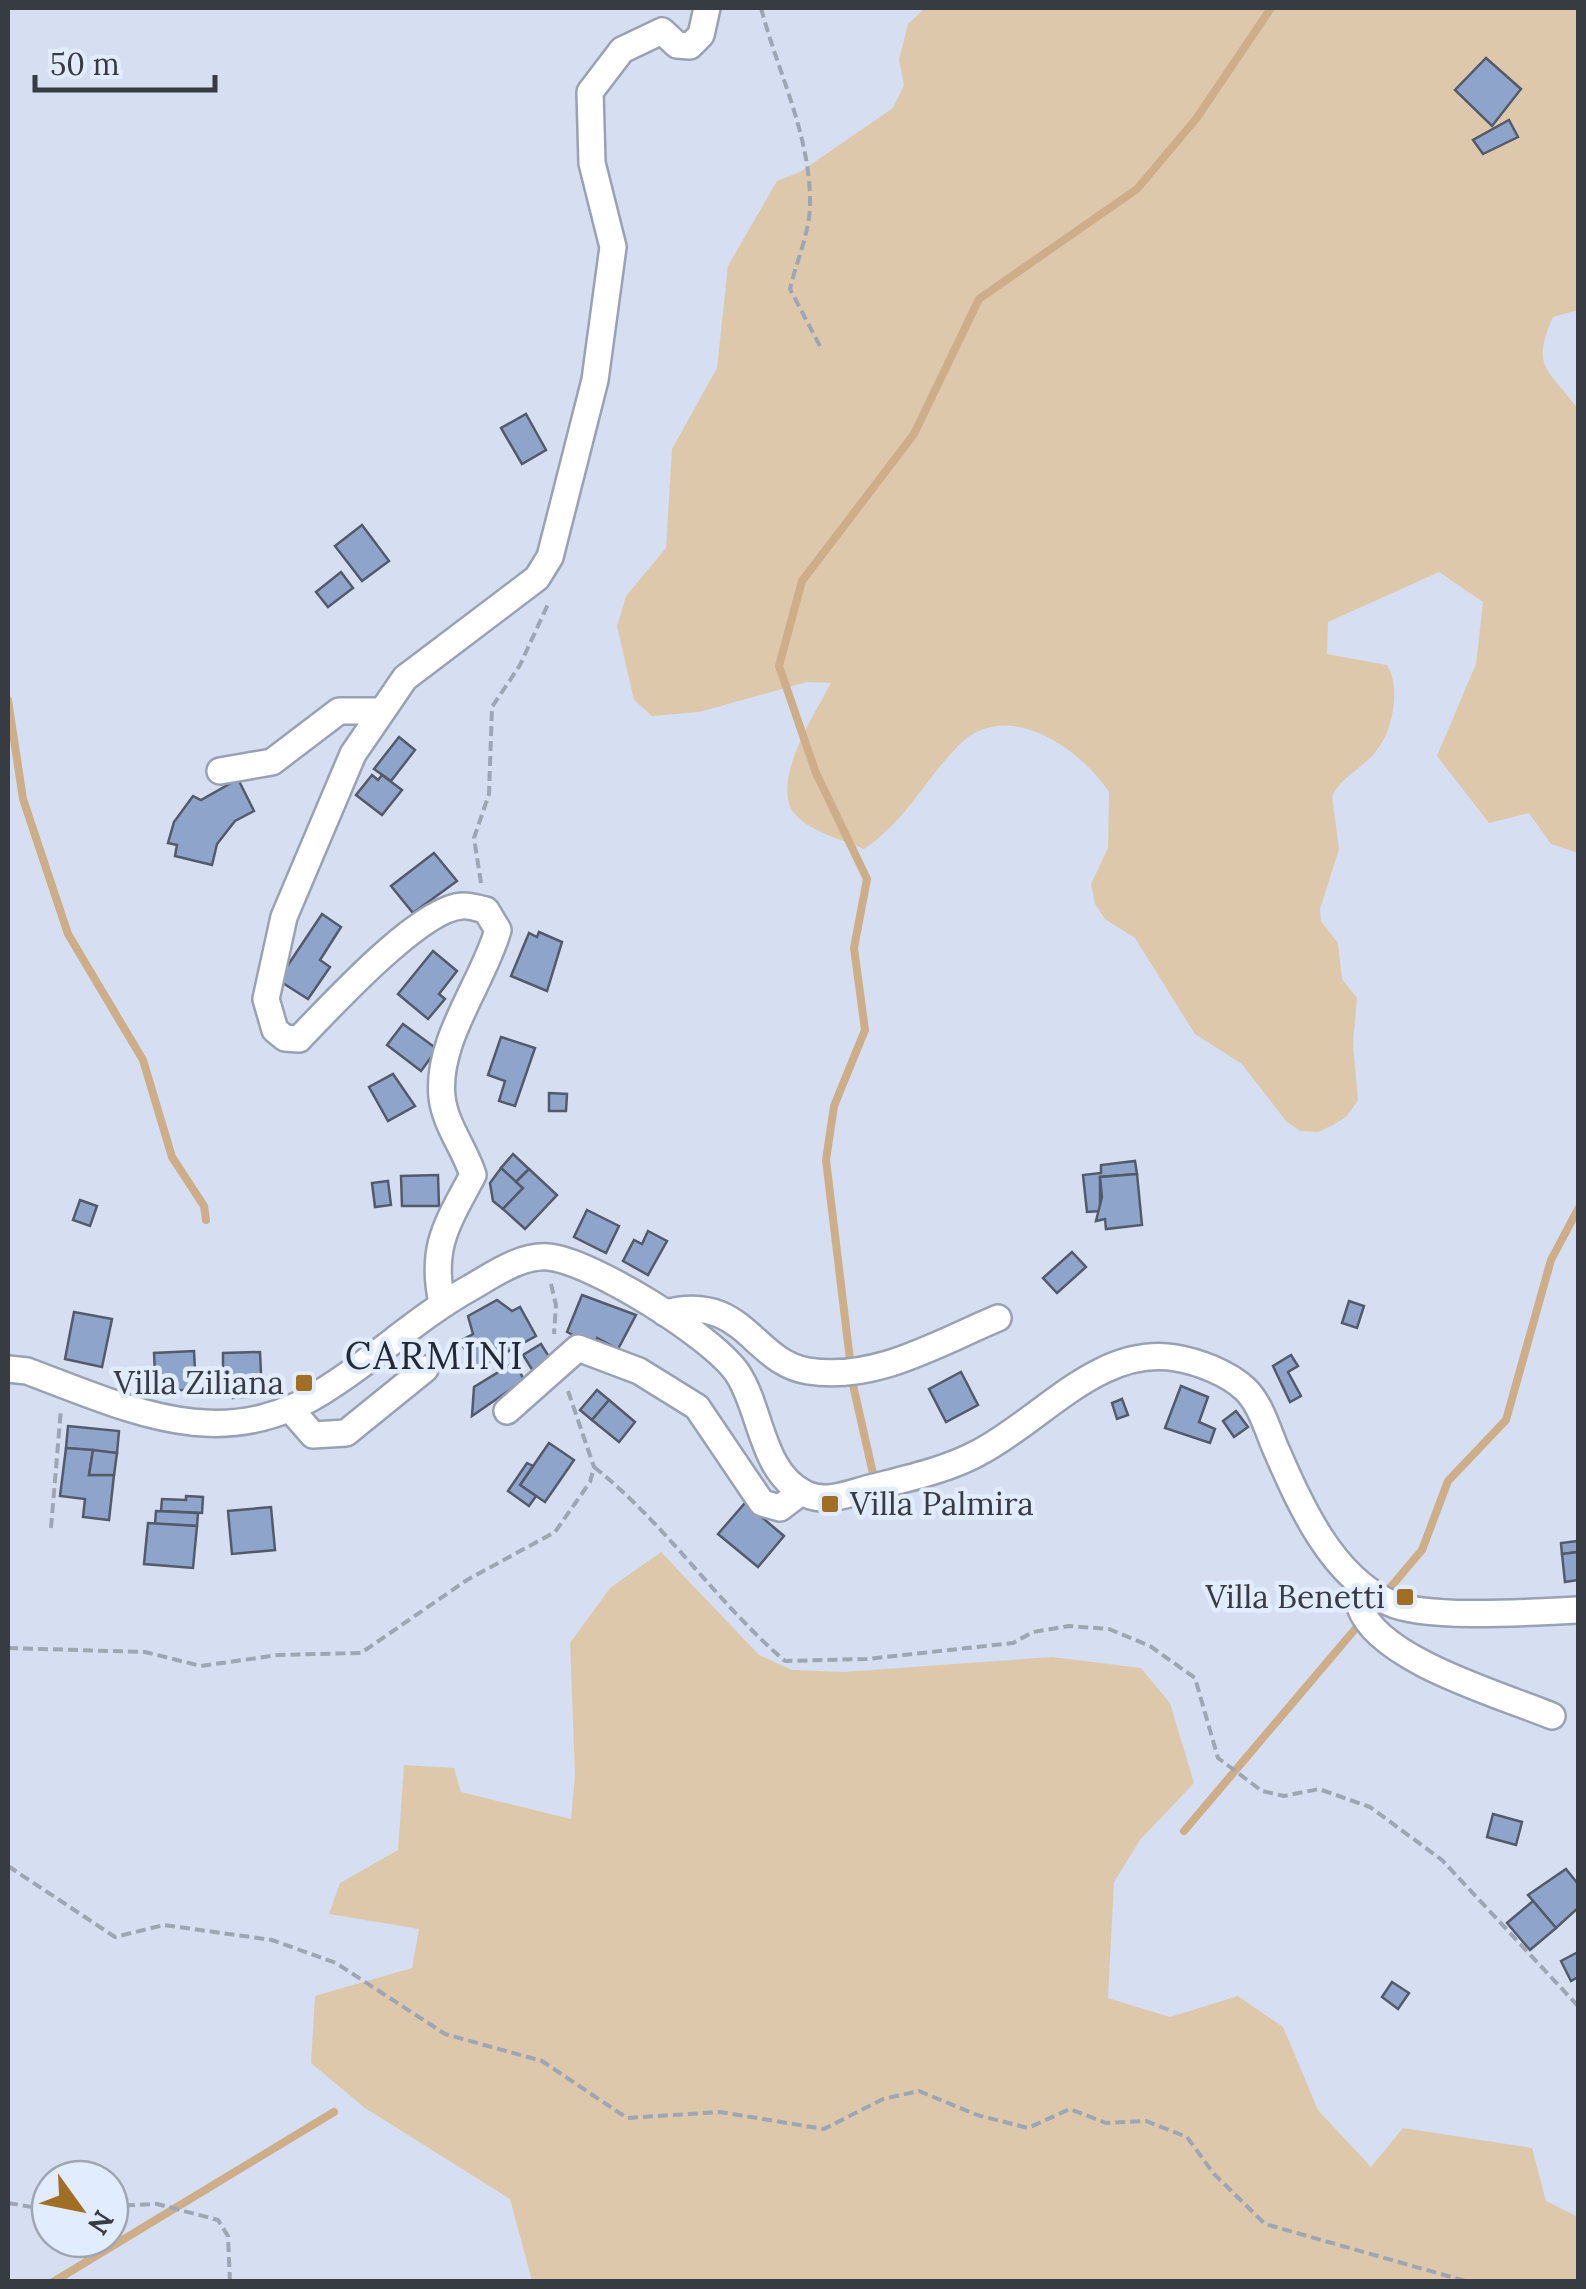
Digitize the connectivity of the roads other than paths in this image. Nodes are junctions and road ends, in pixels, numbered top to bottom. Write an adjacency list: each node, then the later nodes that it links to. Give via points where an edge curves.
1 (707, 8): 2 (street, via 702,34 690,46 677,45 662,30 622,50 590,92 592,162 613,247 595,380 550,557 537,578 405,678)
2 (382, 711): 3 (street, via 340,711 272,762); 4 (street, via 353,754 284,918 266,1000 274,1030 299,1039 384,955 434,917 462,906 486,910 498,930 457,1026 441,1095 474,1175 434,1266)
3 (220, 771)
4 (442, 1304): 5 (street, via 518,1262 543,1256 570,1260); 9 (street)
5 (666, 1313): 6 (street, via 683,1308 736,1320 803,1370 841,1374 868,1371); 11 (street, via 714,1346 739,1375 778,1468)
6 (998, 1318)
7 (8, 1369): 9 (street, via 153,1418 197,1425 252,1422)
8 (425, 1369): 9 (street, via 346,1433 313,1435)
9 (292, 1410)
10 (507, 1410): 11 (street, via 578,1348 639,1371 697,1407 762,1503 780,1508)
11 (801, 1492): 12 (street, via 827,1499 977,1454 1115,1362 1149,1353 1228,1376 1247,1390 1304,1513)
12 (1369, 1591): 13 (street, via 1395,1606 1432,1610); 14 (street, via 1360,1606 1366,1624 1407,1655)
13 (1578, 1610)
14 (1552, 1716)

